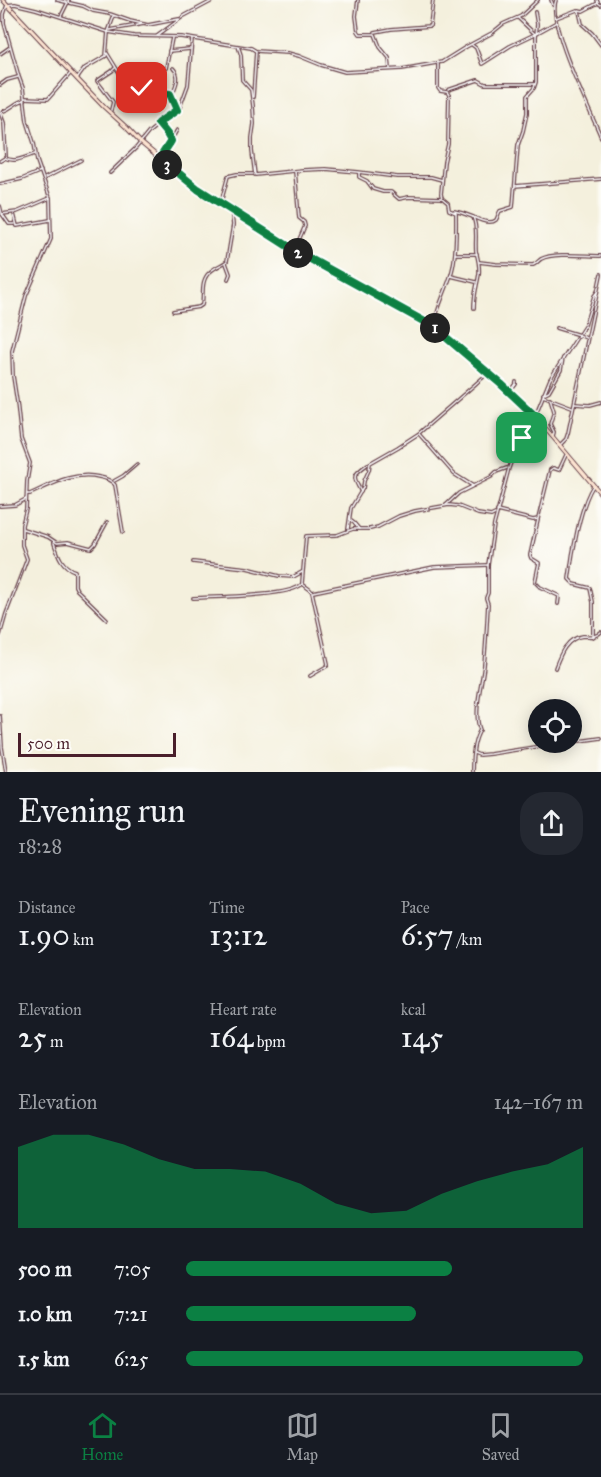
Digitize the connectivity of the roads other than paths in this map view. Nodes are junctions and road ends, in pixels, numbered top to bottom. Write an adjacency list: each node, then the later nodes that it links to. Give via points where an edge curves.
1 (3, 0): 11 (main road)
2 (57, 0): 9 (street)
3 (214, 0): 19 (street)
4 (358, 0): 24 (street, via 358,31)
5 (433, 0): 24 (street, via 430,26)
6 (538, 0): 18 (street)
7 (550, 0): 13 (street)
8 (556, 0): 13 (street)
9 (69, 1): 16 (street); 17 (street)
10 (597, 1): 12 (street); 14 (street, via 583,11)
11 (7, 5): 17 (street, via 17,4); 31 (street, via 4,20); 42 (main road)
12 (601, 5)
13 (553, 6): 20 (street)
14 (578, 10): 20 (street); 30 (street, via 582,24)
15 (535, 12): 25 (street)
16 (115, 16): 22 (street); 23 (street)
17 (61, 17): 23 (street)
18 (517, 18): 25 (street); 29 (street)
19 (179, 19): 22 (street); 26 (street)
20 (555, 19): 21 (street)
21 (556, 23): 25 (street); 57 (street)
22 (145, 24): 23 (street)
23 (109, 31): 26 (street); 36 (street)
24 (374, 33): 41 (street, via 388,56)
25 (536, 34): 29 (street, via 482,64); 45 (street)
26 (156, 36): 27 (street)
27 (172, 37): 28 (street); 34 (street)
28 (192, 39): 32 (street); 33 (street)
29 (471, 45): 38 (street)
30 (601, 45)
31 (11, 46): 37 (street); 43 (street)
32 (238, 46): 35 (street); 51 (street, via 242,80 251,90)
33 (191, 48): 34 (street); 52 (street, via 188,85)
34 (170, 51): 48 (street, via 166,68 155,70)
35 (256, 51): 41 (street, via 288,53 345,72); 51 (street)
36 (107, 53): 39 (street); 44 (street)
37 (0, 54)
38 (438, 63): 41 (street); 74 (street, via 438,88 449,95 448,144)
39 (115, 67): 48 (street, via 131,92); 54 (street, via 97,81 113,102)
40 (173, 68): 49 (street, via 178,75)
41 (390, 69)
42 (71, 73): 44 (main road); 50 (street, via 48,99)
43 (19, 77): 46 (street); 50 (street)
44 (76, 79): 54 (main road)
45 (536, 84): 47 (street, via 485,84 478,80); 76 (street, via 528,96)
46 (0, 85)
47 (448, 90)
48 (140, 91): 49 (street)
49 (171, 96): 52 (street)
50 (25, 99): 53 (street); 62 (street)
51 (252, 100): 71 (street)
52 (177, 110): 56 (street)
53 (0, 112): 63 (street)
54 (110, 112): 61 (main road)
55 (601, 122): 57 (street)
56 (158, 123): 60 (street); 61 (street)
57 (596, 125): 59 (street)
58 (177, 130): 60 (street)
59 (601, 137)
60 (171, 141): 64 (street)
61 (140, 142): 64 (main road); 70 (street)
62 (36, 154): 63 (street, via 17,160); 68 (street)
63 (5, 158): 66 (street)
64 (160, 158): 79 (main road)
65 (81, 160): 72 (street)
66 (0, 161)
67 (295, 170): 69 (street); 71 (street); 88 (street, via 299,218 305,226)
68 (41, 171): 72 (street); 75 (street)
69 (360, 172): 74 (street); 78 (street, via 358,177 372,189 390,192 399,199)
70 (111, 173)
71 (254, 174): 79 (street, via 228,176)
72 (44, 179): 77 (street)
73 (601, 179): 76 (street)
74 (442, 180): 78 (street)
75 (0, 184)
76 (514, 186): 85 (street, via 512,208 500,211 490,222)
77 (50, 198): 83 (street); 86 (street)
78 (442, 198): 82 (street)
79 (221, 203): 81 (main road)
80 (0, 208): 84 (street)
81 (233, 211): 88 (main road); 92 (street)
82 (453, 211): 85 (street); 90 (street)
83 (14, 213): 84 (street); 87 (street)
84 (2, 214): 87 (street, via 9,224)
85 (473, 217): 89 (street)
86 (51, 220): 87 (street, via 17,226); 125 (street, via 51,241 26,296 12,351 21,439 30,463)
87 (16, 223)
88 (294, 250): 101 (main road)
89 (477, 254): 90 (street); 93 (street)
90 (454, 255): 95 (street)
91 (601, 256): 93 (street, via 551,256 533,265)
92 (226, 262): 96 (street); 100 (street, via 208,274 201,306)
93 (479, 262): 97 (street)
94 (601, 274): 98 (street)
95 (450, 276): 97 (street); 101 (street)
96 (228, 279)
97 (477, 282): 99 (street)
98 (597, 292): 103 (street); 104 (street)
99 (474, 308)
100 (173, 311)
101 (434, 327): 106 (main road)
102 (556, 328): 103 (street)
103 (579, 335): 104 (street); 105 (street)
104 (588, 339): 112 (street)
105 (563, 357): 109 (street); 109 (street, via 561,370)
106 (488, 373): 108 (main road); 114 (street)
107 (516, 382): 108 (street)
108 (510, 392): 113 (main road)
109 (543, 395): 110 (street); 113 (street)
110 (550, 398): 112 (street); 115 (street, via 555,411 550,424)
111 (601, 402): 112 (street)
112 (573, 406): 116 (street, via 566,439)
113 (535, 416): 115 (main road); 120 (street)
114 (418, 434): 119 (street); 123 (street, via 454,474)
115 (552, 437): 116 (main road)
116 (559, 445): 117 (main road)
117 (567, 454): 122 (main road); 131 (street, via 560,470 550,470)
118 (137, 464): 121 (street)
119 (369, 464): 124 (street); 124 (street, via 355,476 354,482)
120 (509, 468): 123 (street); 130 (street)
121 (113, 482): 125 (street, via 92,475 74,476); 137 (street)
122 (594, 485): 126 (main road); 149 (street, via 579,525 568,579 590,588)
123 (473, 486): 129 (street)
124 (361, 492): 132 (street)
125 (27, 493): 127 (street)
126 (601, 494)
127 (26, 499): 128 (street); 134 (street)
128 (0, 506)
129 (445, 506): 130 (street, via 488,516); 135 (street)
130 (496, 512): 131 (street); 140 (street)
131 (538, 519): 145 (street, via 530,555 539,563 535,582 559,596)
132 (349, 520): 135 (street); 136 (street)
133 (107, 522): 138 (street, via 92,548)
134 (22, 528): 138 (street); 148 (street, via 27,560)
135 (359, 529): 136 (street)
136 (348, 530): 141 (street, via 337,535 306,536)
137 (123, 532)
138 (54, 542): 146 (street, via 62,562 75,571 77,590)
139 (193, 562): 141 (street, via 279,576 293,577)
140 (488, 565): 143 (street, via 434,567); 156 (street, via 480,730)
141 (303, 571): 142 (street)
142 (303, 584): 143 (street); 144 (street, via 284,591 237,597)
143 (312, 592): 151 (street, via 328,665)
144 (193, 598)
145 (558, 604)
146 (107, 619)
147 (601, 632): 149 (street)
148 (0, 635)
149 (593, 637): 150 (street, via 580,636 568,644)
150 (555, 668)
151 (310, 676)
152 (0, 716): 157 (street)
153 (601, 738): 154 (street)
154 (582, 741)
155 (528, 748): 156 (street, via 479,755)
156 (473, 752): 158 (street)
157 (6, 772)
158 (472, 772)

